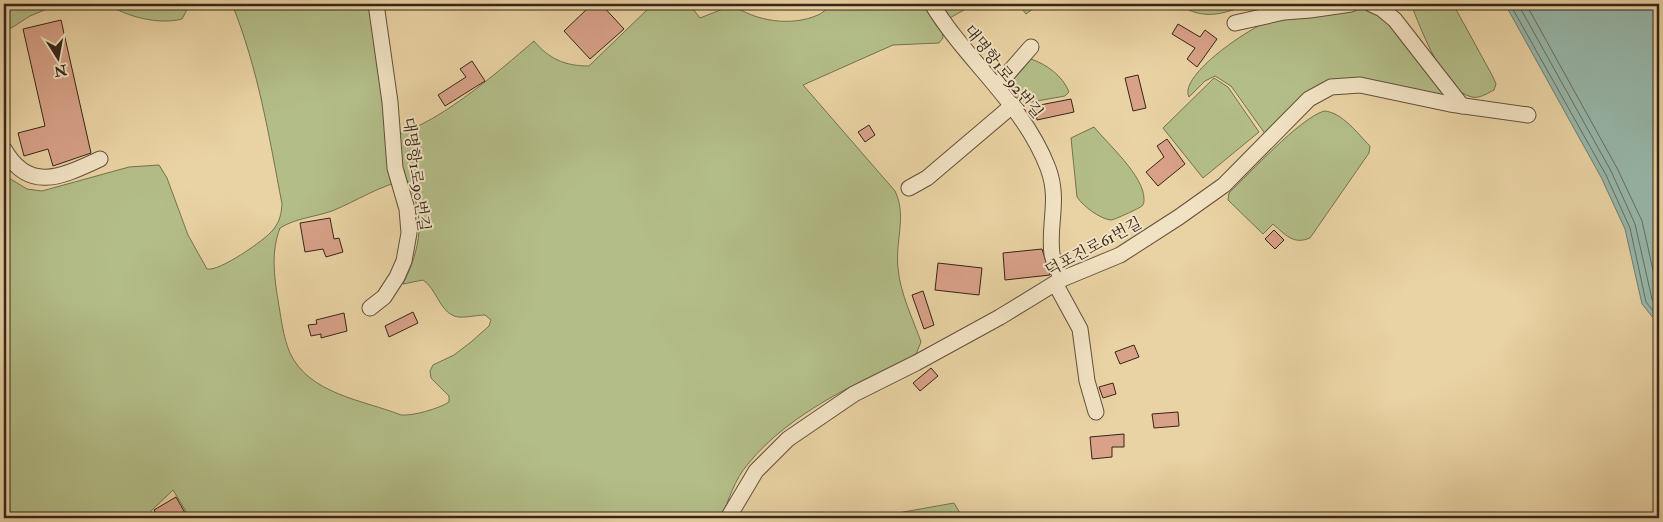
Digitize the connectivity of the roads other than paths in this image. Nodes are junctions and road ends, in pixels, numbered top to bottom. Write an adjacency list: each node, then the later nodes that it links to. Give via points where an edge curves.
1 (376, 4): 15 (lane, 대명항1로90번길, via 390,102 395,168 409,222 408,246 397,277 384,297)
2 (932, 4): 7 (lane, 대명항1로92번길, via 946,27)
3 (1351, 4): 5 (lane, via 1284,12)
4 (1371, 4): 9 (lane, via 1395,20)
5 (1235, 23)
6 (1031, 47): 7 (lane)
7 (997, 86): 8 (lane, 대명항1로92번길)
8 (1013, 105): 13 (lane, via 927,178); 14 (lane, 대명항1로92번길, via 1049,170 1055,201 1052,254)
9 (1462, 106): 10 (lane, 덕포진로61번길); 14 (lane, 덕포진로61번길, via 1360,85 1331,87 1309,99 1224,185 1209,196 1120,255)
10 (1528, 115)
11 (4, 149): 12 (lane, via 22,172 42,178)
12 (100, 159)
13 (908, 188)
14 (1059, 282): 16 (lane, 대명항1로92번길, via 1080,329 1087,381); 17 (lane, 덕포진로61번길, via 916,363 854,394 788,439 752,477)
15 (370, 308)
16 (1096, 412)
17 (728, 518)

